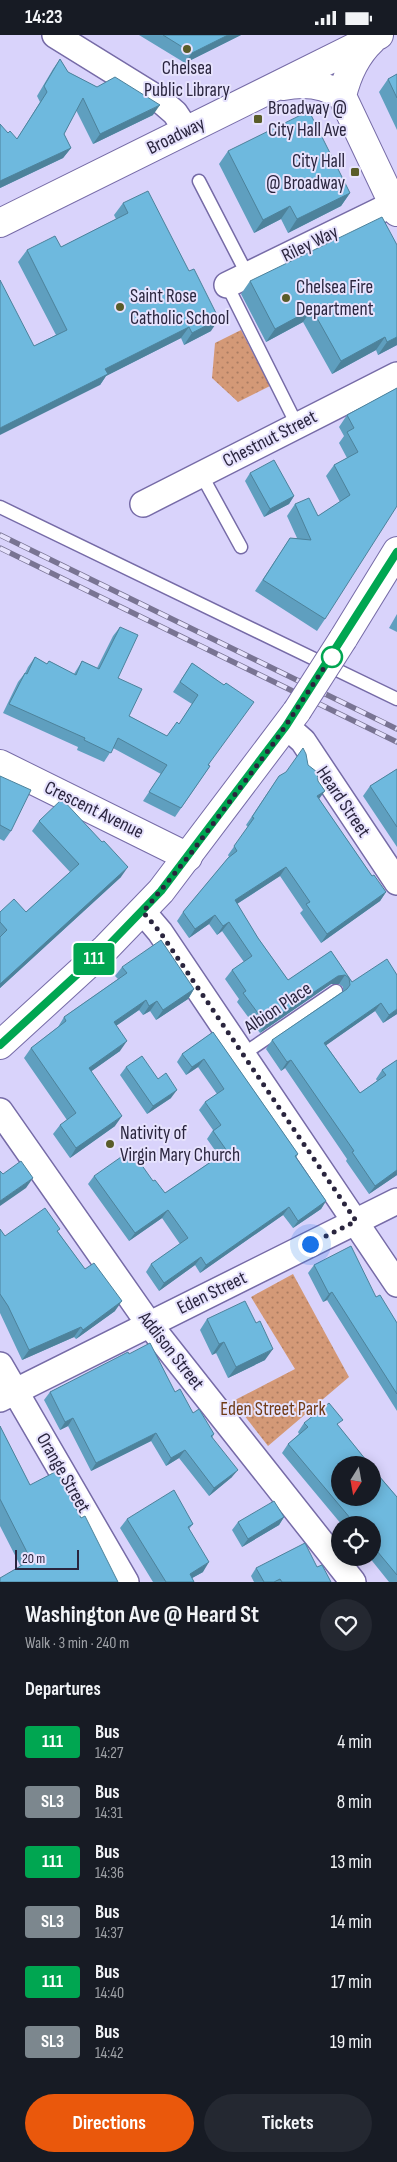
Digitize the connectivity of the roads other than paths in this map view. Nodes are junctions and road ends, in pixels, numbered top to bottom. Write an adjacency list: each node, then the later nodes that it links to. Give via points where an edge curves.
1 (56, 35): 5 (street, via 160,100 176,113)
2 (375, 36): 3 (main road, Broadway); 4 (main road, via 352,65)
3 (270, 90): 4 (main road, via 314,85); 5 (main road, Broadway)
4 (342, 97): 7 (main road)
5 (187, 131): 8 (main road, Broadway)
6 (199, 181): 9 (lane)
7 (395, 208): 9 (street, Riley Way)
8 (0, 223)
9 (237, 279): 11 (lane)
10 (397, 375): 11 (street, Chestnut Street)
11 (297, 425): 12 (street, Chestnut Street)
12 (201, 474): 13 (street, Chestnut Street); 15 (lane)
13 (143, 504)
14 (0, 507): 17 (lane)
15 (241, 547)
16 (397, 551): 18 (main road, bridge)
17 (397, 699)
18 (292, 718): 20 (main road); 21 (street, Heard Street, via 303,741)
19 (0, 764): 20 (main road, Crescent Avenue)
20 (188, 857): 22 (main road)
21 (397, 882)
22 (143, 912): 24 (main road); 25 (street, via 160,932)
23 (336, 991): 25 (lane, Albion Place)
24 (0, 1045)
25 (242, 1055): 28 (street)
26 (0, 1111): 30 (street, Addison Street)
27 (397, 1201): 28 (street, Eden Street)
28 (356, 1221): 29 (street); 30 (street, Eden Street)
29 (397, 1284)
30 (149, 1324): 32 (street, Eden Street); 34 (street, Addison Street)
31 (0, 1365): 32 (street, Orange Street)
32 (8, 1395): 33 (street, Orange Street)
33 (126, 1582)
34 (353, 1582)

